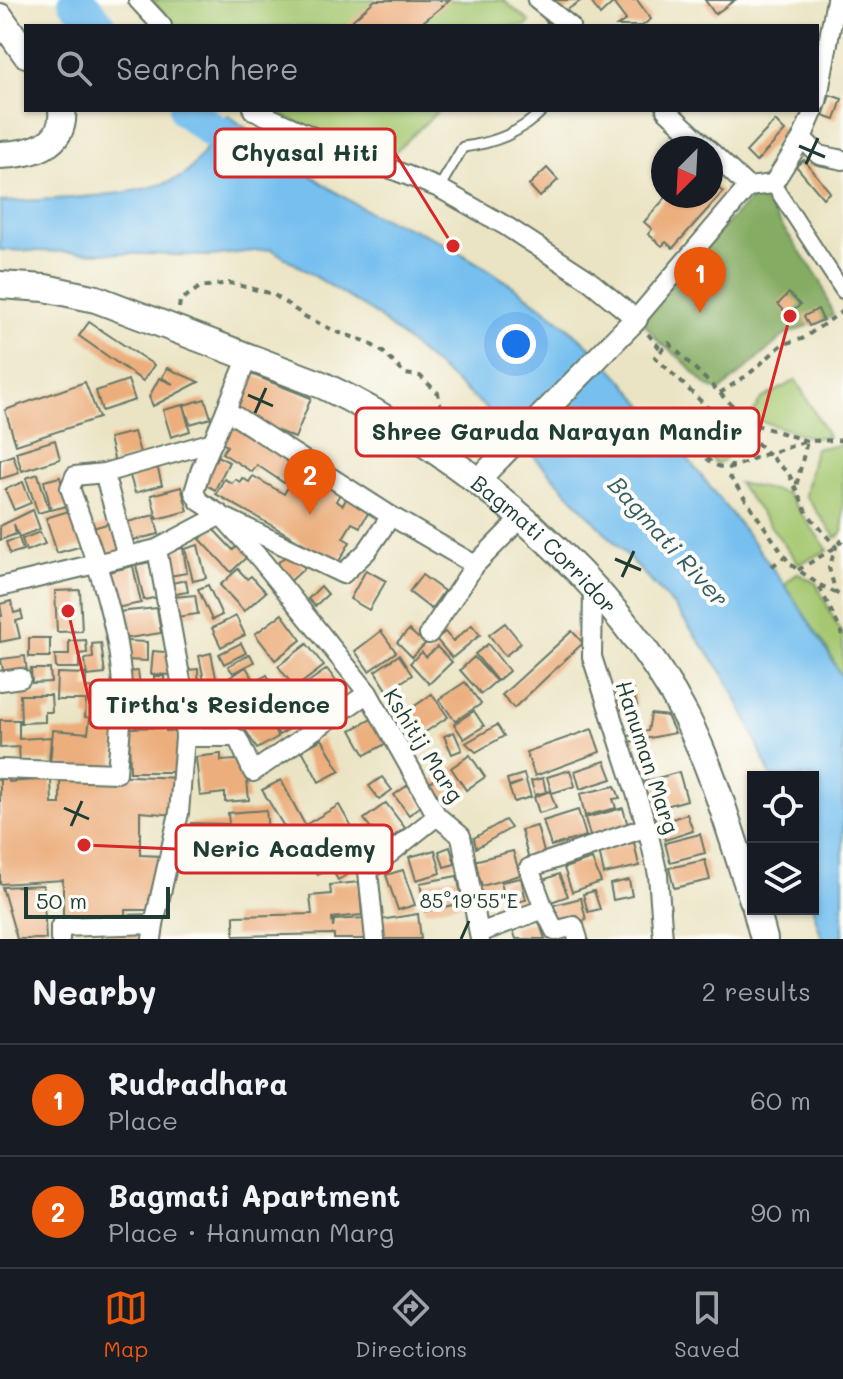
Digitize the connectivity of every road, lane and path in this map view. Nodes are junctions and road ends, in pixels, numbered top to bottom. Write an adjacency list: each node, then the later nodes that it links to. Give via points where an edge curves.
1 (138, 0): 5 (street)
2 (537, 0): 6 (street)
3 (836, 0): 8 (street)
4 (0, 17): 7 (main road)
5 (160, 24)
6 (567, 24)
7 (24, 51)
8 (819, 91)
9 (62, 112): 16 (main road, via 55,140 45,147)
10 (257, 112): 21 (street)
11 (541, 112): 21 (lane, via 491,144 463,147)
12 (668, 112): 14 (street)
13 (813, 112): 15 (street)
14 (694, 136)
15 (802, 138): 17 (street, via 819,155); 19 (street)
16 (0, 155)
17 (843, 160)
18 (723, 163): 20 (street)
19 (773, 184): 20 (street); 23 (street)
20 (748, 187): 26 (street)
21 (439, 188): 26 (street, via 572,269)
22 (0, 285): 27 (main road, Bagmati Corridor, via 96,299)
23 (843, 291)
24 (843, 311): 28 (path, via 802,339 783,344)
25 (178, 314): 33 (path, via 180,301 200,287 230,283 273,294 306,317 365,341 405,374 420,376 438,393)
26 (636, 319): 40 (street)
27 (248, 357): 30 (street); 40 (main road, Bagmati Corridor, via 355,401)
28 (720, 393): 29 (path, via 669,343 655,357); 31 (path)
29 (708, 408): 32 (path); 38 (path, via 694,430 698,449 715,465)
30 (226, 410): 36 (street); 43 (street)
31 (746, 419): 32 (path); 35 (path)
32 (741, 427): 37 (path); 38 (path)
33 (442, 433)
34 (843, 440): 35 (path)
35 (807, 441): 37 (path); 41 (path)
36 (213, 442): 39 (street); 42 (street, via 194,492)
37 (768, 454): 38 (path); 41 (path)
38 (731, 467): 49 (path, via 730,477)
39 (104, 473): 48 (street); 50 (street, via 75,476 70,488)
40 (476, 482): 44 (main road, Bagmati Corridor)
41 (796, 489): 46 (path, via 807,513)
42 (221, 515): 43 (street, via 343,574); 47 (street); 63 (street)
43 (391, 516): 51 (street)
44 (521, 518): 51 (street); 56 (main road, Bagmati Corridor)
45 (843, 539): 46 (path)
46 (836, 547): 53 (path); 57 (path, via 829,568)
47 (157, 549): 48 (street); 64 (street, via 181,681)
48 (127, 556): 50 (street)
49 (785, 557): 52 (path); 53 (path)
50 (97, 563): 55 (street); 65 (street, via 122,686 117,773)
51 (475, 565): 59 (street)
52 (772, 566)
53 (798, 570): 54 (path)
54 (818, 584): 57 (path); 60 (path)
55 (0, 587)
56 (593, 589): 67 (street, Hanuman Marg, via 592,657); 68 (main road, Bagmati Corridor, via 634,637 687,719)
57 (836, 593): 58 (path)
58 (843, 596)
59 (429, 634)
60 (843, 635)
61 (21, 678): 62 (street)
62 (0, 681)
63 (368, 693): 64 (street, Kshitij Marg, via 253,772 238,739); 66 (street, Kshitij Marg)
64 (185, 737): 71 (street, via 179,813)
65 (0, 769)
66 (437, 816): 72 (street, Kshitij Marg, via 461,836); 74 (street, via 368,871)
67 (647, 827): 69 (street, via 529,868); 76 (street, Hanuman Marg, via 658,875)
68 (747, 883)
69 (544, 909): 72 (street); 75 (street, via 555,931 574,926)
70 (758, 915): 77 (main road)
71 (153, 931): 73 (street, via 60,927)
72 (480, 936)
73 (60, 939)
74 (375, 939)
75 (578, 939)
76 (663, 939)
77 (764, 939)

